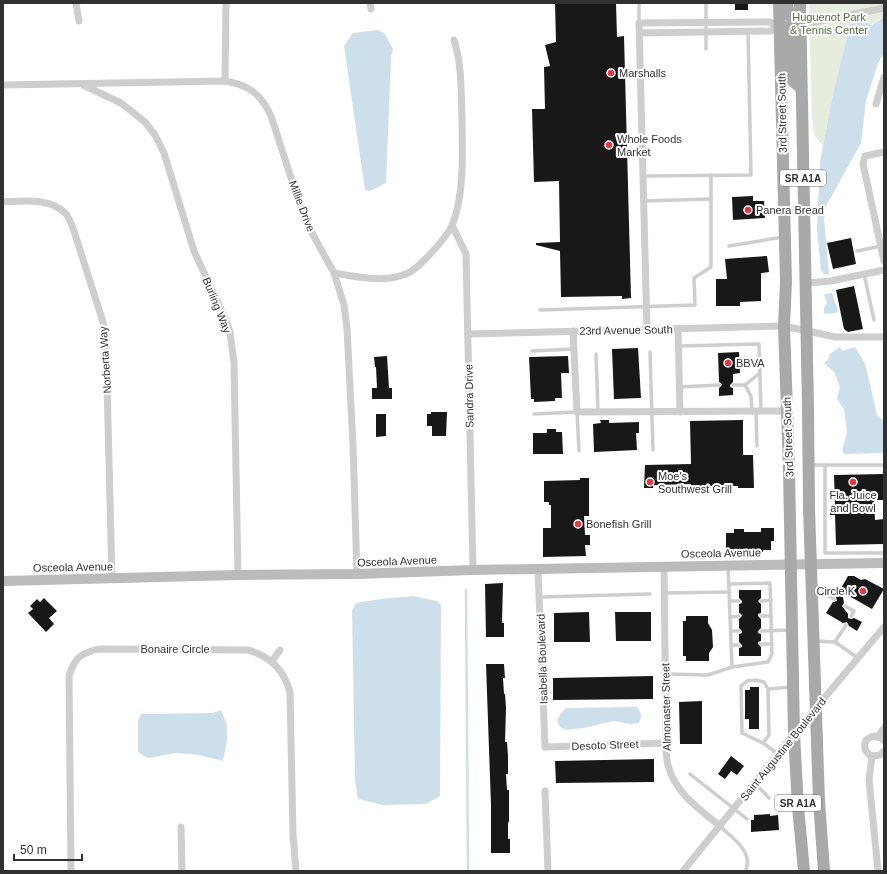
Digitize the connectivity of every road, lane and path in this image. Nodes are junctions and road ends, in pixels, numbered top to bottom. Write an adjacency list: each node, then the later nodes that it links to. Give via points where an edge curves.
1 (76, 3): 9 (street)
2 (226, 3): 20 (street)
3 (639, 3): 11 (lane)
4 (706, 3): 10 (lane)
5 (779, 3): 13 (main road, 3rd Street South / SR A1A)
6 (787, 3): 12 (main road, via 790,18)
7 (800, 3): 12 (main road, 3rd Street South / SR A1A)
8 (884, 8): 12 (street)
9 (79, 21)
10 (706, 22): 11 (street); 13 (street, via 770,22); 15 (lane)
11 (640, 23): 16 (street)
12 (801, 25): 23 (main road, 3rd Street South / SR A1A)
13 (778, 26): 14 (street, via 770,31); 23 (main road, via 788,29 790,33 792,80); 32 (main road, 3rd Street South / SR A1A)
14 (748, 31): 15 (street); 27 (lane, via 751,175)
15 (706, 32): 16 (street); 18 (lane)
16 (640, 33): 26 (street)
17 (454, 40): 31 (street, via 461,76 462,154 458,207)
18 (706, 49)
19 (884, 77): 24 (street)
20 (225, 81): 21 (street, Millie Drive); 38 (street, Millie Drive, via 246,86 266,105 272,116 302,210)
21 (80, 84): 22 (street, Millie Drive); 84 (street, Burling Way, via 121,104 145,122 154,135 164,153 194,251 230,332 234,362)
22 (3, 86)
23 (801, 88): 40 (main road, 3rd Street South / SR A1A)
24 (876, 104)
25 (884, 152): 34 (street, via 865,156 863,164)
26 (643, 176): 27 (lane); 29 (street)
27 (711, 176): 28 (lane)
28 (711, 199): 29 (lane); 41 (lane, via 711,267 694,278 695,305)
29 (643, 201): 41 (street)
30 (3, 202): 85 (street, Norberta Way, via 42,202 65,213 73,228 103,322 106,343)
31 (452, 225): 38 (street, via 426,259 408,274 372,278); 49 (street, Sandra Drive, via 466,254)
32 (784, 236): 33 (lane); 44 (main road, 3rd Street South / SR A1A)
33 (729, 246)
34 (881, 246): 35 (lane); 36 (street)
35 (856, 251)
36 (884, 262)
37 (884, 270): 39 (street)
38 (334, 273): 83 (street, Millie Drive, via 344,305 347,329)
39 (864, 274): 40 (street); 43 (lane)
40 (806, 283): 48 (main road, 3rd Street South / SR A1A)
41 (646, 306): 42 (lane); 46 (street)
42 (540, 310)
43 (874, 320)
44 (784, 326): 45 (street, 23rd Avenue South); 48 (street, 23rd Avenue South); 62 (main road, 3rd Street South / SR A1A)
45 (678, 329): 46 (street, 23rd Avenue South); 51 (street)
46 (647, 330): 47 (street, 23rd Avenue South)
47 (574, 331): 49 (street, 23rd Avenue South); 52 (street)
48 (807, 331): 50 (street, 23rd Avenue South, via 835,337); 71 (main road, 3rd Street South / SR A1A)
49 (468, 334): 81 (street, Sandra Drive)
50 (884, 337)
51 (678, 346): 56 (lane, via 759,344); 60 (street)
52 (574, 350): 53 (lane); 63 (street)
53 (532, 351)
54 (650, 352): 65 (lane)
55 (596, 354): 64 (lane)
56 (760, 371): 59 (lane); 61 (lane)
57 (719, 385): 60 (lane)
58 (733, 385): 59 (lane)
59 (745, 385): 61 (lane)
60 (679, 387): 66 (street)
61 (756, 411): 62 (street); 66 (street); 68 (lane)
62 (787, 411): 77 (main road, 3rd Street South / SR A1A)
63 (577, 412): 64 (street); 67 (lane); 70 (lane)
64 (598, 412): 65 (street)
65 (652, 412): 66 (street); 69 (lane)
66 (680, 412)
67 (534, 414)
68 (757, 446)
69 (654, 450)
70 (578, 451)
71 (808, 465): 72 (lane); 78 (main road, 3rd Street South / SR A1A)
72 (825, 465): 73 (lane); 75 (lane, via 825,554)
73 (884, 465)
74 (884, 553): 75 (lane)
75 (842, 558): 76 (street, Osceola Avenue); 78 (street, Osceola Avenue)
76 (884, 563)
77 (791, 564): 78 (street, Osceola Avenue); 79 (street, Osceola Avenue); 107 (main road, 3rd Street South / SR A1A)
78 (810, 564): 91 (main road, 3rd Street South / SR A1A)
79 (728, 565): 80 (street, Osceola Avenue); 87 (lane)
80 (664, 566): 82 (street, Osceola Avenue); 89 (street, Almonaster Street)
81 (473, 570): 82 (street, Osceola Avenue); 83 (street, Osceola Avenue)
82 (538, 570): 92 (street, Isabella Boulevard)
83 (357, 574): 84 (street, Osceola Avenue)
84 (238, 575): 85 (street, Osceola Avenue)
85 (112, 579): 86 (street, Osceola Avenue)
86 (3, 582)
87 (729, 584): 88 (lane); 95 (lane, via 770,583)
88 (730, 592): 89 (lane); 96 (lane)
89 (664, 593): 121 (street, Almonaster Street)
90 (650, 594): 92 (lane)
91 (811, 594): 93 (lane, via 827,595); 111 (main road, 3rd Street South / SR A1A)
92 (540, 597): 131 (street, Isabella Boulevard)
93 (834, 599)
94 (761, 600): 95 (lane)
95 (770, 600): 101 (lane)
96 (730, 601): 97 (lane); 103 (lane)
97 (739, 601)
98 (845, 606): 102 (lane, via 854,611)
99 (739, 616): 103 (lane)
100 (761, 616): 101 (lane)
101 (771, 616): 106 (lane)
102 (851, 616)
103 (731, 617): 108 (lane)
104 (846, 625): 112 (lane)
105 (884, 627): 118 (street, Saint Augustine Boulevard)
106 (771, 630): 107 (lane); 110 (lane); 114 (lane)
107 (792, 630): 122 (main road, 3rd Street South / SR A1A)
108 (731, 631): 109 (lane); 115 (lane)
109 (739, 631)
110 (761, 631)
111 (812, 640): 112 (lane); 124 (main road, 3rd Street South / SR A1A)
112 (835, 642): 118 (lane)
113 (761, 644): 114 (lane)
114 (772, 644): 120 (lane, via 772,654 768,662)
115 (732, 645): 116 (lane); 120 (lane)
116 (739, 645)
117 (280, 650): 119 (street)
118 (858, 658): 124 (street, Saint Augustine Boulevard)
119 (272, 661): 143 (street, Bonaire Circle, via 256,652 239,649 98,649 77,658 69,676); 145 (street, Bonaire Circle, via 284,675 290,692)
120 (732, 667): 121 (lane, via 708,675)
121 (665, 674): 129 (street, Almonaster Street)
122 (794, 687): 123 (lane); 126 (main road, 3rd Street South / SR A1A)
123 (768, 689): 130 (lane, via 770,735); 130 (lane, via 764,682 756,680 747,681 741,686 742,733)
124 (816, 709): 126 (street, Saint Augustine Boulevard); 150 (main road, 3rd Street South / SR A1A)
125 (884, 728): 127 (street)
126 (794, 734): 133 (street, Saint Augustine Boulevard); 149 (main road, 3rd Street South / SR A1A)
127 (878, 736): 128 (street); 134 (street, via 870,737 865,744 866,752)
128 (884, 741)
129 (666, 743): 131 (street, Desoto Street); 141 (street, Almonaster Street, via 668,765 674,780 685,796)
130 (763, 743): 133 (lane)
131 (545, 747)
132 (884, 751): 134 (street, via 880,755)
133 (778, 754): 136 (street, Saint Augustine Boulevard)
134 (872, 756): 151 (street, via 869,780)
135 (690, 774): 139 (lane)
136 (755, 783): 138 (lane); 139 (street, Saint Augustine Boulevard)
137 (545, 791): 146 (street)
138 (769, 798)
139 (734, 809): 140 (lane); 141 (street, Saint Augustine Boulevard)
140 (747, 820)
141 (720, 826): 147 (street, Saint Augustine Boulevard); 148 (lane, via 745,852)
142 (181, 827): 144 (street)
143 (71, 871)
144 (182, 871)
145 (296, 871)
146 (548, 871)
147 (683, 871)
148 (746, 871)
149 (804, 871)
150 (824, 871)
151 (878, 871)

